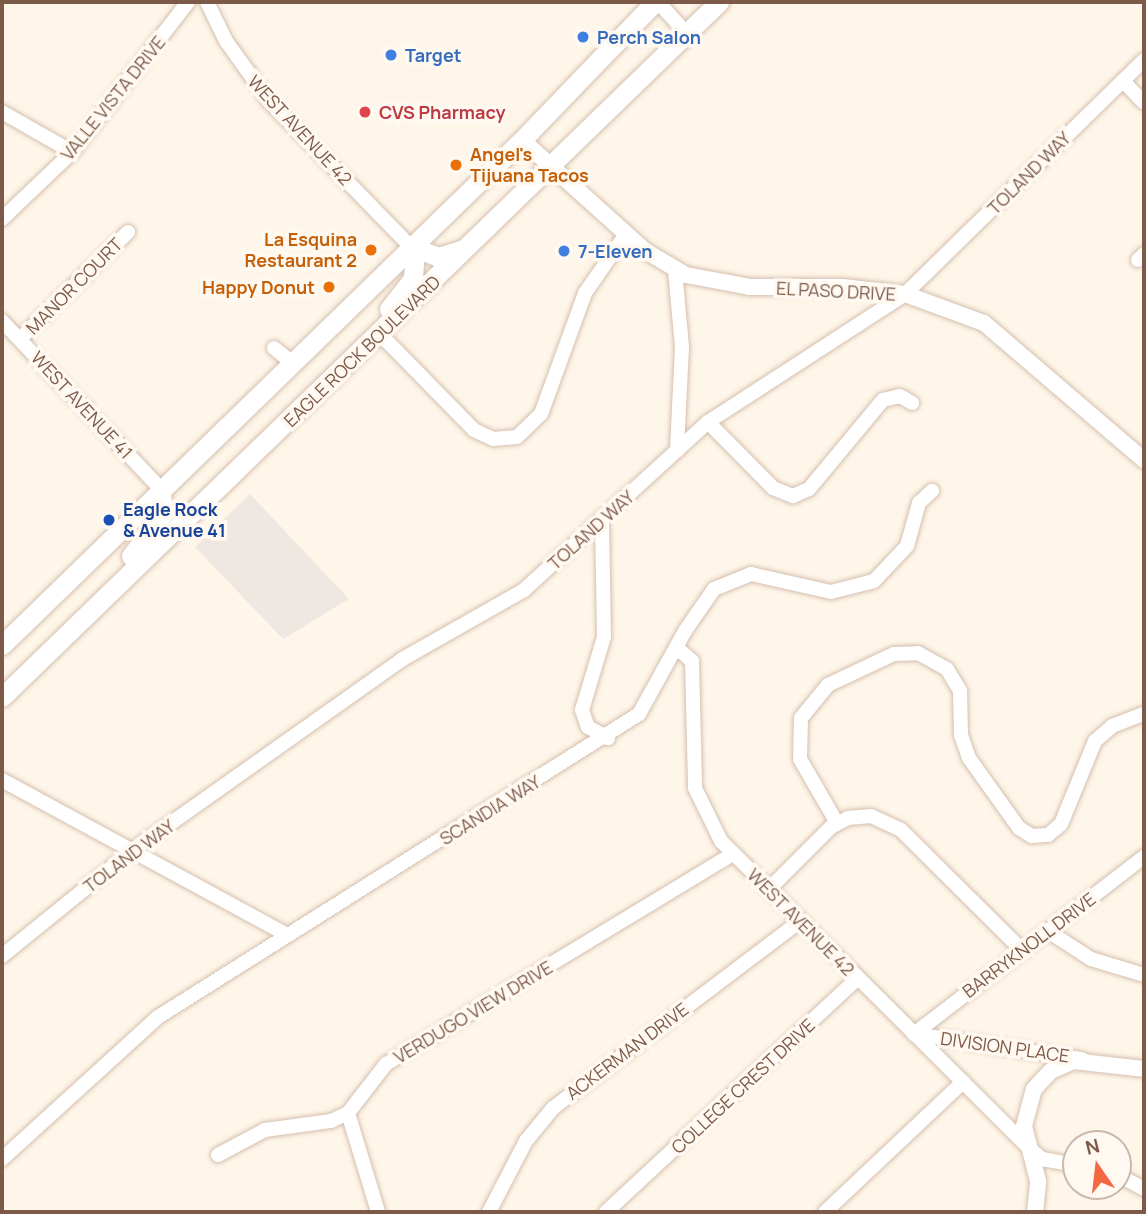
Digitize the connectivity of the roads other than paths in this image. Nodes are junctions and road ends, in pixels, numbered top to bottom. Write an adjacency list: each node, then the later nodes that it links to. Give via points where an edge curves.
1 (188, 2): 11 (street, VALLE VISTA DRIVE)
2 (206, 2): 16 (street, WEST AVENUE 42, via 226,41 269,101)
3 (657, 2): 5 (street); 10 (main road)
4 (719, 2): 5 (main road, EAGLE ROCK BOULEVARD)
5 (687, 34): 12 (main road, EAGLE ROCK BOULEVARD)
6 (1144, 60): 7 (street, TOLAND WAY)
7 (1123, 81): 8 (street); 19 (street, TOLAND WAY)
8 (1144, 103)
9 (2, 112): 11 (street)
10 (522, 139): 12 (street, EL PASO DRIVE); 16 (main road)
11 (72, 152): 13 (street, VALLE VISTA DRIVE)
12 (551, 166): 15 (street, EL PASO DRIVE); 17 (main road, EAGLE ROCK BOULEVARD)
13 (2, 219)
14 (128, 232): 22 (street, MANOR COURT)
15 (626, 233): 18 (street, EL PASO DRIVE); 21 (street, via 585,292 541,414 517,437 494,439 474,430)
16 (410, 246): 17 (main road, via 439,257); 24 (main road); 25 (main road, via 415,252 413,278)
17 (470, 247): 21 (main road, EAGLE ROCK BOULEVARD)
18 (675, 270): 19 (street, EL PASO DRIVE, via 740,287 842,287); 28 (street, via 682,347)
19 (905, 294): 27 (street, TOLAND WAY); 29 (street, EL PASO DRIVE, via 965,313 1002,335)
20 (2, 321): 22 (street, WEST AVENUE 41)
21 (379, 333): 25 (main road, EAGLE ROCK BOULEVARD)
22 (20, 339): 30 (street, WEST AVENUE 41)
23 (274, 348): 24 (street)
24 (291, 362): 30 (main road)
25 (344, 367): 33 (main road, EAGLE ROCK BOULEVARD)
26 (912, 403): 27 (street, via 900,397 883,400 809,489 793,496 773,488)
27 (708, 422): 28 (street, TOLAND WAY)
28 (677, 451): 32 (street, TOLAND WAY)
29 (1144, 460)
30 (161, 489): 33 (main road, via 163,514 118,571); 34 (main road)
31 (932, 491): 35 (street, SCANDIA WAY, via 919,503 907,546 874,581 831,592 765,574 738,576 705,598)
32 (602, 522): 38 (street, via 604,637 582,710 588,727); 41 (street, TOLAND WAY, via 524,590 401,660)
33 (118, 587): 36 (main road, EAGLE ROCK BOULEVARD)
34 (2, 645)
35 (677, 648): 38 (street, SCANDIA WAY, via 639,714); 42 (street, WEST AVENUE 42, via 692,661 695,788 710,824)
36 (2, 698)
37 (1144, 714): 40 (street, via 1112,726 1095,741 1061,824 1048,835 1032,836 1019,828 969,758 961,734 960,691 947,669 918,653 894,654 828,685 801,718 800,759)
38 (608, 738): 47 (street, SCANDIA WAY)
39 (2, 780): 41 (street)
40 (837, 823): 44 (street); 48 (street, via 859,815 891,823)
41 (133, 850): 47 (street); 49 (street, TOLAND WAY)
42 (733, 854): 44 (street, WEST AVENUE 42); 56 (street, VERDUGO VIEW DRIVE, via 386,1064)
43 (1144, 857): 46 (street, BARRYKNOLL DRIVE)
44 (769, 889): 45 (street, WEST AVENUE 42)
45 (800, 921): 51 (street, WEST AVENUE 42); 62 (street, ACKERMAN DRIVE, via 553,1108 526,1141)
46 (1048, 931): 48 (street, BARRYKNOLL DRIVE); 50 (street, via 1091,959)
47 (288, 935): 59 (street, SCANDIA WAY, via 135,1035)
48 (1023, 950): 52 (street, BARRYKNOLL DRIVE)
49 (2, 956)
50 (1144, 975)
51 (858, 978): 52 (street, WEST AVENUE 42); 63 (street, COLLEGE CREST DRIVE)
52 (914, 1034): 53 (street, DIVISION PLACE); 55 (street, WEST AVENUE 42)
53 (1096, 1061): 54 (street); 57 (street, via 1060,1066 1034,1089 1024,1112)
54 (1144, 1069)
55 (963, 1082): 57 (street, WEST AVENUE 42); 64 (street)
56 (348, 1113): 58 (street, via 331,1121 272,1128); 61 (street)
57 (1029, 1147): 60 (street, WEST AVENUE 42, via 1042,1159); 65 (street, via 1038,1181)
58 (218, 1156)
59 (2, 1159)
60 (1062, 1163)
61 (378, 1212)
62 (489, 1212)
63 (606, 1212)
64 (825, 1212)
65 (1035, 1212)

